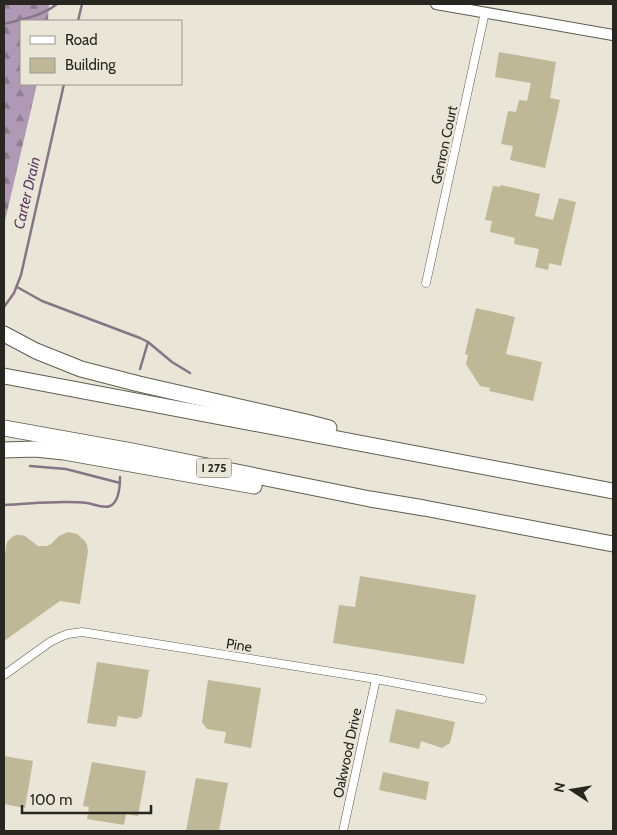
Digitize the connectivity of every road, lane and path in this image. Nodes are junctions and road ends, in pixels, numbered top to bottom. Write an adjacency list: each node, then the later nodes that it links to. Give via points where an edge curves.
1 (436, 4): 2 (street)
2 (485, 12): 3 (street); 4 (street, Genron Court)
3 (613, 35)
4 (426, 283)
5 (4, 334): 8 (highway, via 81,369 306,422 335,430)
6 (4, 376): 8 (highway)
7 (4, 428): 11 (highway, I 275)
8 (354, 442): 10 (highway)
9 (4, 450): 11 (highway, via 64,452 267,489 320,497)
10 (613, 491)
11 (370, 499): 12 (highway, I 275)
12 (613, 544)
13 (4, 675): 14 (street, Pine, via 60,637 82,632)
14 (376, 679): 15 (street, Pine); 16 (street, Oakwood Drive)
15 (482, 699)
16 (342, 831)

